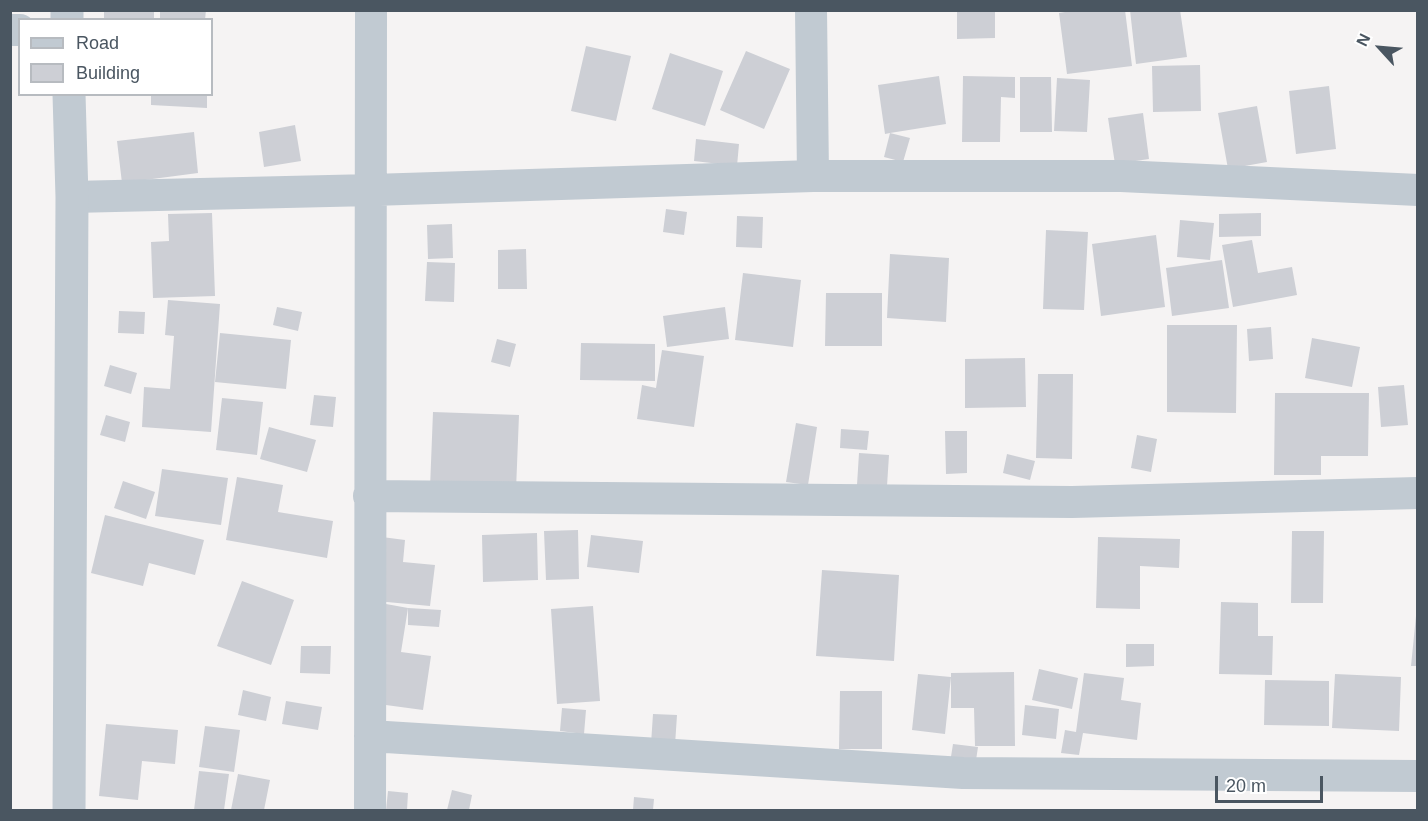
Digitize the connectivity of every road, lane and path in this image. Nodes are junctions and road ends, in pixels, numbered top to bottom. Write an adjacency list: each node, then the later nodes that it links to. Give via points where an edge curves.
1 (371, 10): 5 (street)
2 (811, 10): 4 (street)
3 (69, 96): 7 (street)
4 (813, 176): 5 (street); 6 (street, via 1121,176)
5 (372, 190): 7 (street); 9 (street)
6 (1418, 190)
7 (72, 197): 12 (street)
8 (1418, 493): 9 (street, via 1072,502)
9 (369, 496): 10 (street)
10 (370, 736): 11 (street, via 963,773); 13 (street)
11 (1418, 776)
12 (69, 810)
13 (370, 810)

